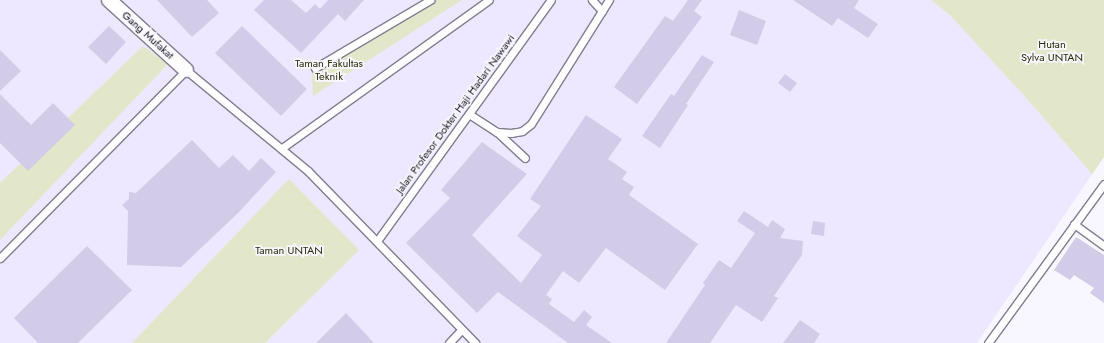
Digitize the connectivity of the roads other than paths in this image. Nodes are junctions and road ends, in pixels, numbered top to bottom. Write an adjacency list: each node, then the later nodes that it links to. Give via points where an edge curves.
1 (110, 0): 9 (street, Gang Mufakat)
2 (430, 0): 8 (lane)
3 (489, 0): 12 (lane)
4 (551, 0): 10 (lane, Jalan Profesor Dokter Haji Hadari Nawawi)
5 (592, 0): 7 (lane)
6 (609, 0): 7 (lane)
7 (602, 11): 11 (lane, via 531,124 511,133)
8 (316, 68)
9 (186, 70): 12 (lane); 18 (lane)
10 (469, 114): 11 (lane); 16 (lane, Jalan Profesor Dokter Haji Hadari Nawawi)
11 (497, 132): 13 (lane)
12 (282, 148): 16 (lane)
13 (525, 158)
14 (1104, 184): 15 (lane)
15 (1074, 224): 17 (lane); 22 (lane)
16 (377, 241): 19 (lane)
17 (1104, 246)
18 (0, 258)
19 (461, 330): 20 (lane); 21 (lane)
20 (449, 343)
21 (475, 343)
22 (988, 343)

